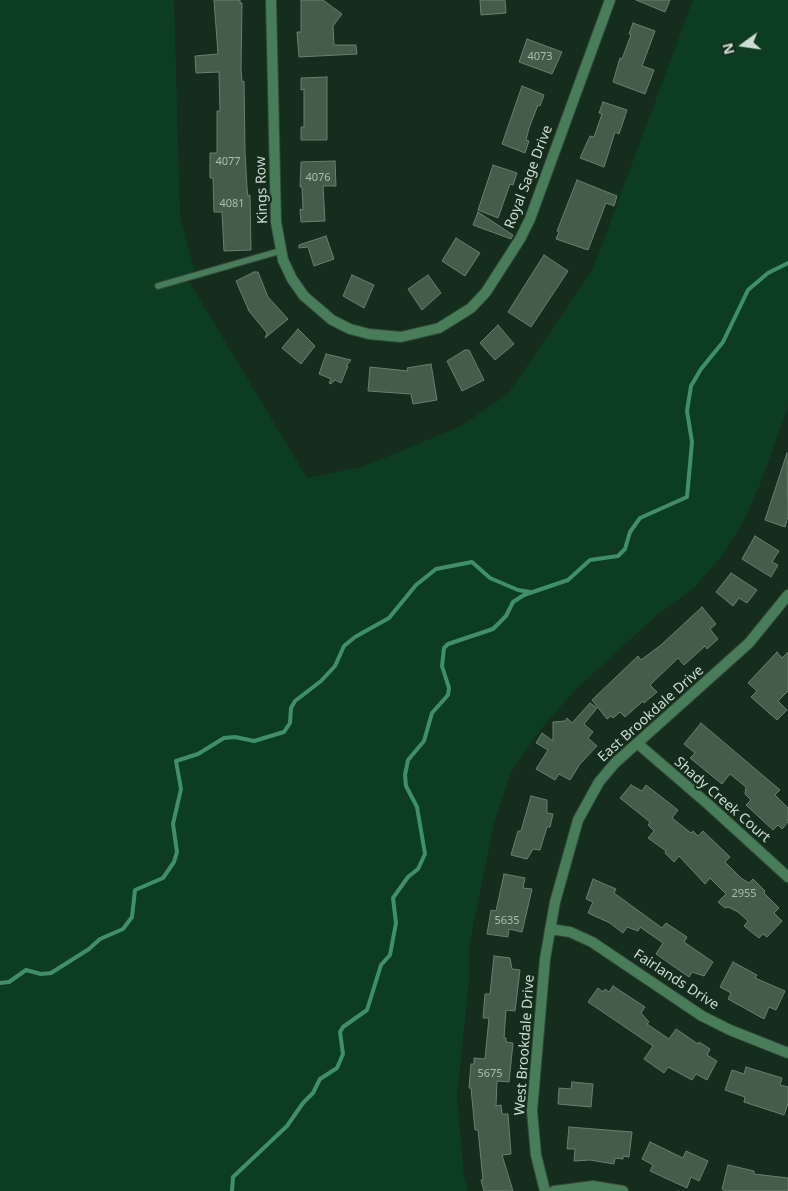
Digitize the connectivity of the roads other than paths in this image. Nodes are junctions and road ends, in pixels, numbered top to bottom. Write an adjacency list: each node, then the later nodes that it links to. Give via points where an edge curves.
1 (271, 0): 3 (street, Kings Row, via 276,222)
2 (610, 0): 5 (street, Royal Sage Drive, via 530,219 486,292 471,308 439,328 401,337)
3 (280, 251): 4 (lane); 5 (street, Kings Row, via 292,279 317,309 350,329)
4 (158, 286)
5 (369, 334)
6 (788, 595): 7 (street, East Brookdale Drive, via 748,644)
7 (637, 743): 8 (street, Shady Creek Court); 9 (street, East Brookdale Drive, via 599,782 578,820)
8 (788, 877)
9 (550, 929): 10 (street, Fairlands Drive, via 570,932 592,942 702,1016); 11 (street, West Brookdale Drive, via 532,1111 536,1155)
10 (788, 1053)
11 (545, 1191)
12 (554, 1191): 13 (street, via 593,1186)
13 (623, 1191)

